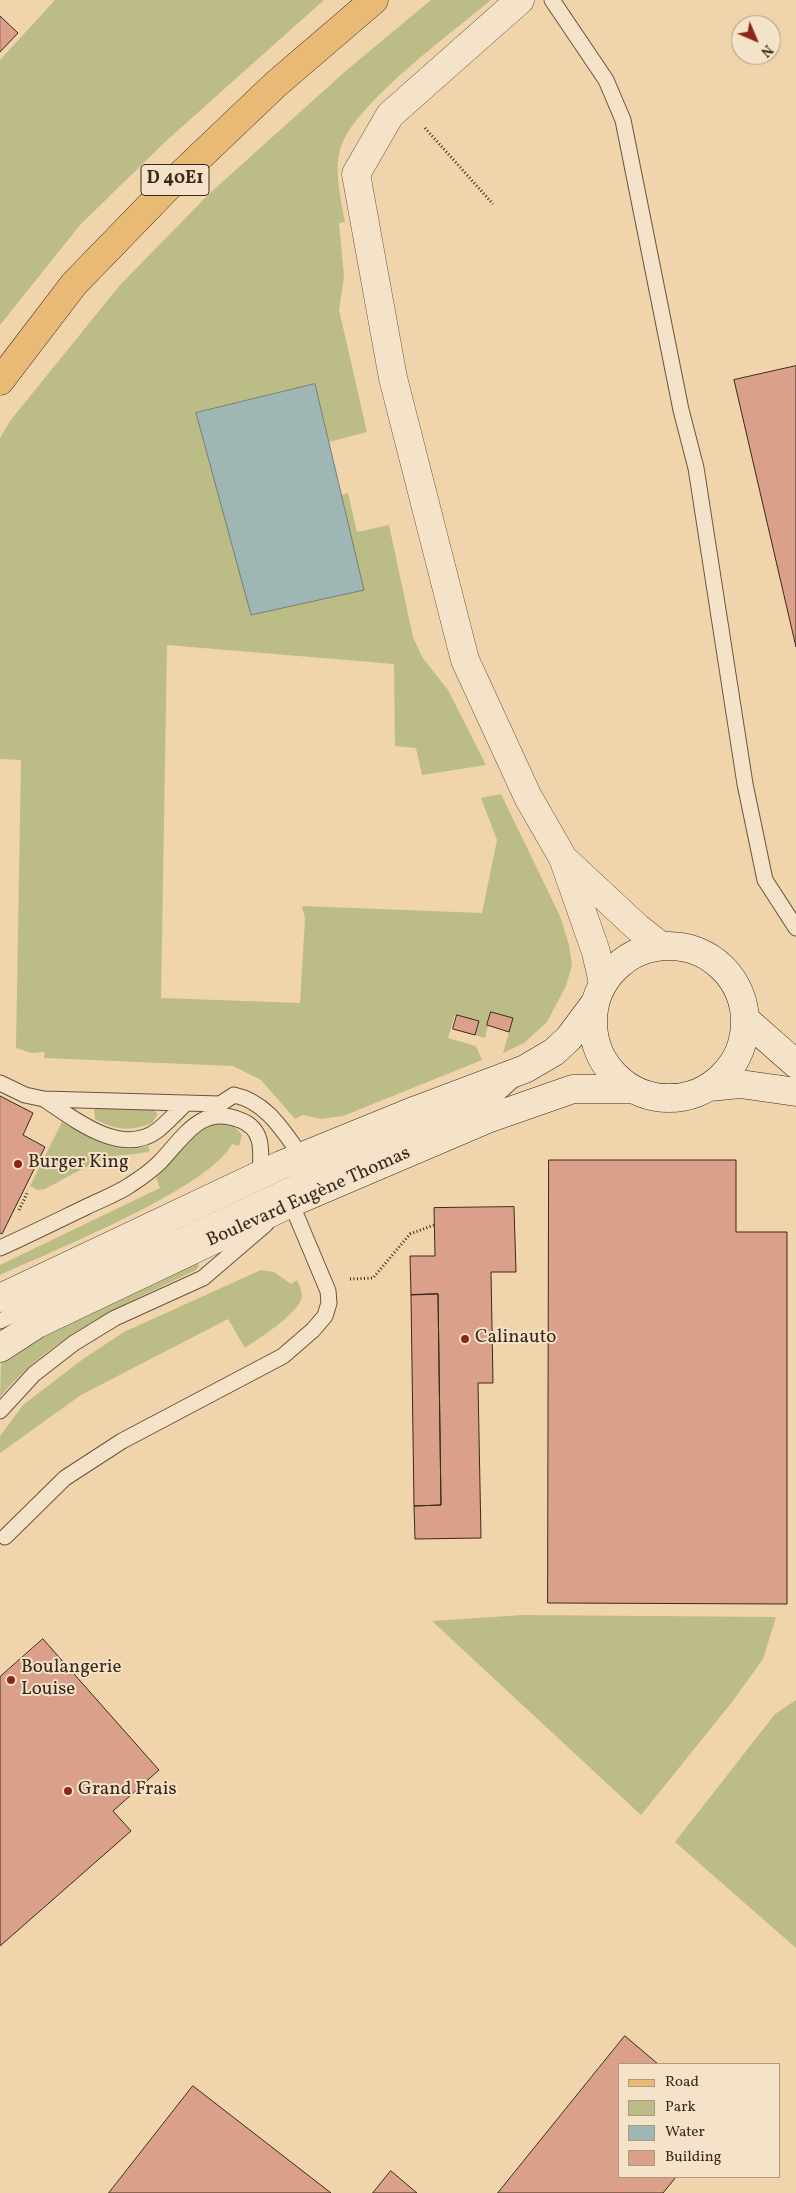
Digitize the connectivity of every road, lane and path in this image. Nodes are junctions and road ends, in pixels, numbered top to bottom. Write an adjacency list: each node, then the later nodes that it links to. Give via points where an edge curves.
1 (374, 0): 6 (main road, D 40E1, via 276,84 171,184 74,284)
2 (520, 0): 4 (main road)
3 (552, 0): 8 (lane, via 606,80 623,120 681,410 696,468 745,784 765,880)
4 (403, 103): 5 (path); 7 (main road, via 390,115 356,174 393,378 465,660 528,797)
5 (493, 204)
6 (0, 382)
7 (563, 858): 9 (main road); 10 (main road, via 596,952)
8 (796, 928)
9 (661, 946): 10 (main road, via 635,954 618,966); 11 (main road, via 678,946 699,952 718,963 742,999)
10 (599, 993): 13 (main road, Boulevard Eugène Thomas, via 569,1038); 16 (main road, via 592,1023 595,1043 615,1077)
11 (746, 1020): 12 (main road); 15 (main road, via 741,1046 729,1070)
12 (796, 1064)
13 (525, 1069): 20 (main road, Boulevard Eugène Thomas); 27 (lane, via 490,1101 308,1176)
14 (0, 1082): 18 (lane, via 25,1095)
15 (709, 1087): 16 (main road, via 690,1096 670,1099); 17 (main road, via 740,1084)
16 (631, 1089): 22 (main road, Boulevard Eugène Thomas, via 573,1089 490,1118)
17 (796, 1092)
18 (44, 1099): 19 (lane); 19 (lane, via 75,1120 125,1141 143,1138 157,1131)
19 (186, 1103): 20 (lane, via 220,1104 234,1095 246,1098 263,1107)
20 (302, 1157): 21 (main road, Boulevard Eugène Thomas)
21 (260, 1175): 24 (lane, via 261,1142 257,1132 233,1117 209,1116 195,1124 159,1163 129,1186); 26 (main road, Boulevard Eugène Thomas)
22 (291, 1204): 25 (lane); 28 (main road, Boulevard Eugène Thomas, via 37,1324); 29 (lane, via 203,1278 116,1318 74,1343 34,1374)
23 (434, 1225): 25 (path, via 410,1234 373,1278 351,1278)
24 (0, 1248)
25 (328, 1291): 30 (lane, via 330,1303 325,1316 283,1356 122,1441 65,1478)
26 (0, 1298)
27 (0, 1321)
28 (0, 1348)
29 (0, 1411)
30 (5, 1537)

